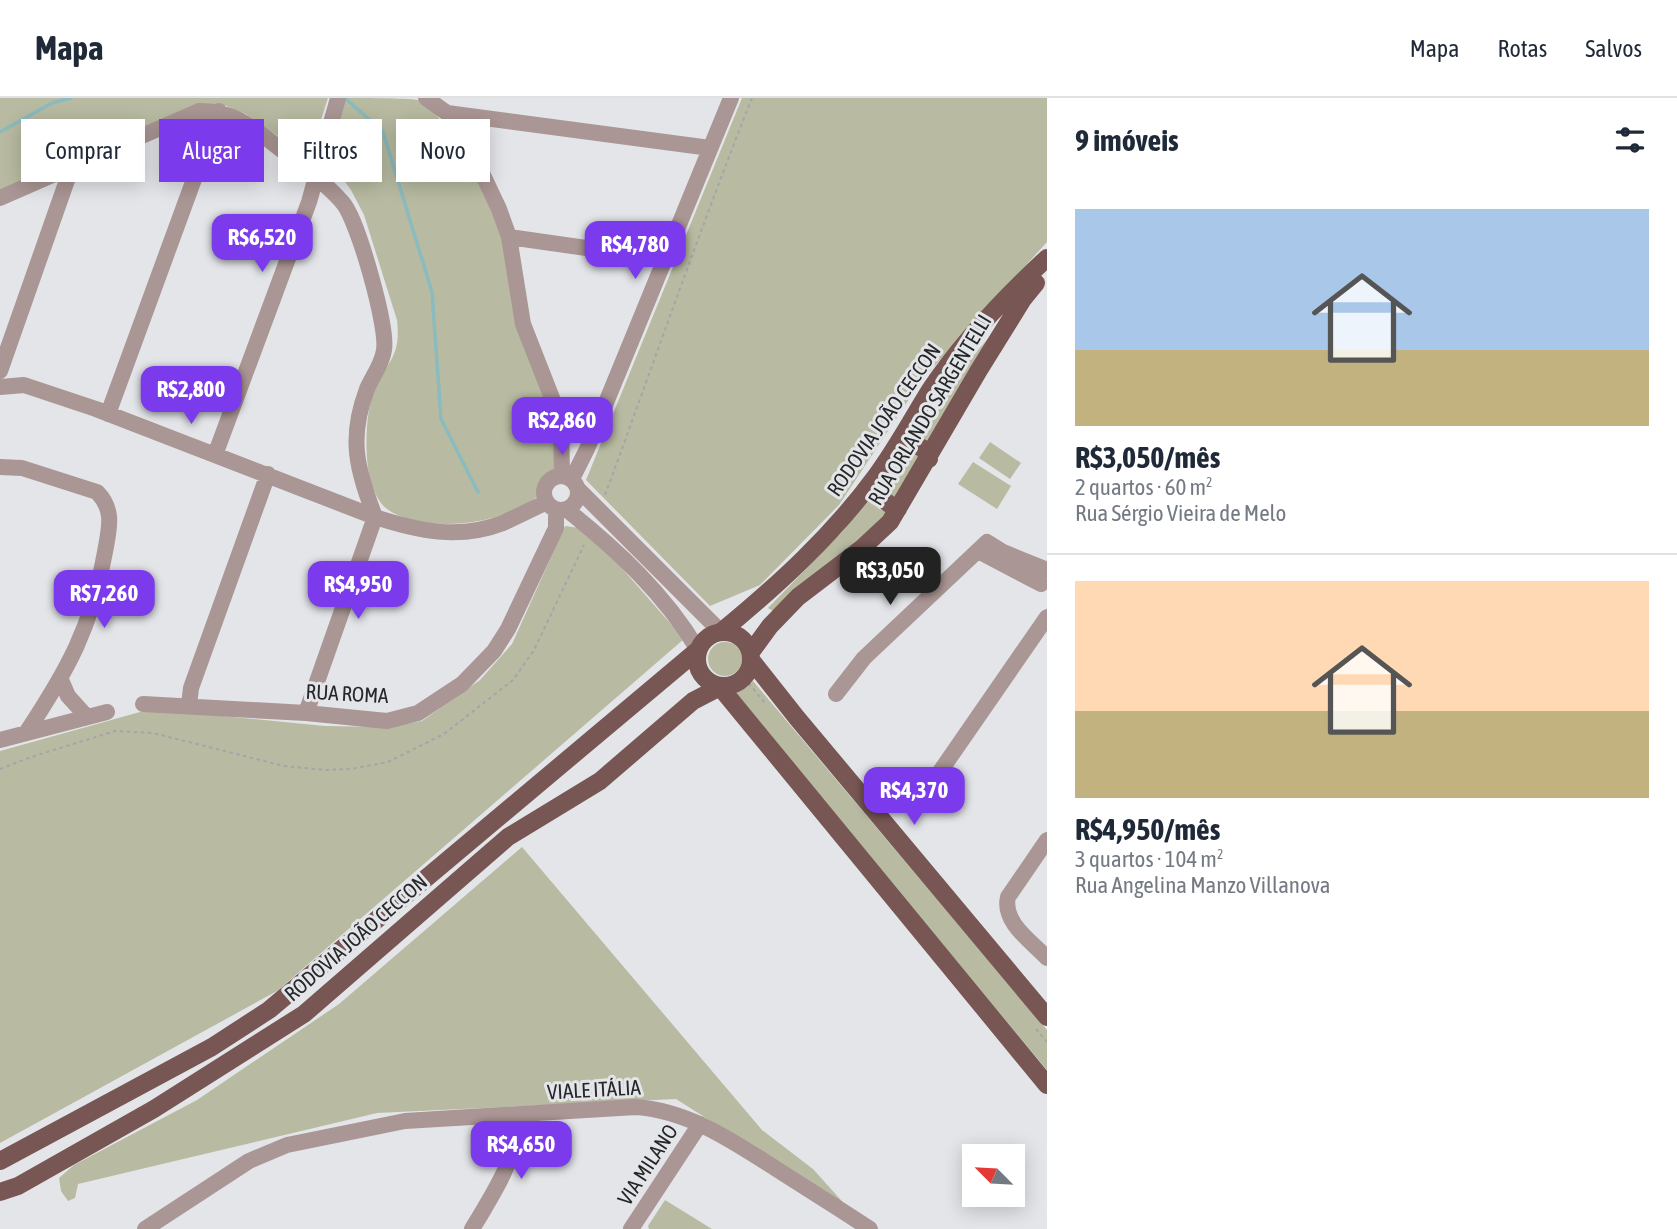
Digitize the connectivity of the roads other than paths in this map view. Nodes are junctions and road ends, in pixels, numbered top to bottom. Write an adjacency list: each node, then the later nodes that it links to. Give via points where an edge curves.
1 (426, 98): 5 (street)
2 (731, 98): 9 (street, RUA ROMA)
3 (338, 100): 6 (street)
4 (219, 111): 7 (street, via 199,111); 8 (street, via 243,121); 21 (street)
5 (447, 113): 9 (street); 15 (street, via 481,171)
6 (332, 119)
7 (145, 134)
8 (278, 147)
9 (710, 148): 17 (street, RUA ROMA)
10 (36, 182): 14 (street)
11 (66, 182): 19 (street)
12 (314, 182): 23 (street)
13 (322, 182): 31 (street, via 344,204 355,224 383,329 385,347 368,386 355,441)
14 (0, 198)
15 (509, 237): 17 (street); 28 (street, via 523,324 561,421)
16 (1047, 258): 22 (main road, RODOVIA JOÃO CECCON, via 948,366)
17 (663, 259): 28 (street, RUA ROMA)
18 (1047, 268): 24 (main road, RUA ORLANDO SARGENTELLI, via 979,370)
19 (0, 371)
20 (0, 387): 21 (street, via 24,385)
21 (108, 414): 23 (street)
22 (902, 438): 24 (main road, via 924,449); 27 (main road, RODOVIA JOÃO CECCON)
23 (215, 455): 26 (street)
24 (929, 459): 30 (main road, RUA ORLANDO SARGENTELLI)
25 (0, 467): 37 (street, via 22,468 97,492 108,508 98,591)
26 (268, 474): 31 (street); 41 (street, via 191,688)
27 (876, 476): 30 (main road, via 878,496); 34 (main road, RODOVIA JOÃO CECCON, via 820,544)
28 (570, 481): 29 (street, RUA ROMA, via 575,501); 29 (street, RUA ROMA, via 552,479 545,487); 34 (street)
29 (556, 507): 31 (street, via 528,510 501,523 454,534); 35 (street, via 592,529 670,607); 43 (street, RUA ROMA, via 556,528 508,629 462,684 418,713 387,721)
30 (898, 509): 36 (main road, RUA ORLANDO SARGENTELLI, via 878,535 797,597 770,626)
31 (375, 517): 43 (street)
32 (1046, 580): 39 (street, via 983,546 864,657)
33 (1047, 617): 47 (street)
34 (722, 632): 35 (main road, via 707,638); 36 (main road, via 743,639)
35 (698, 650): 38 (main road, via 701,674); 50 (main road, RODOVIA JOÃO CECCON)
36 (751, 657): 38 (main road, via 744,678); 51 (main road)
37 (61, 680): 44 (street); 45 (street)
38 (720, 687): 52 (main road, RODOVIA JOÃO CECCON, via 693,701 600,781 508,837); 53 (main road)
39 (836, 694)
40 (143, 704): 41 (street, RUA ROMA)
41 (189, 705): 43 (street, RUA ROMA)
42 (107, 712): 44 (street)
43 (306, 713)
44 (87, 717): 45 (street)
45 (26, 733): 46 (street)
46 (0, 740)
47 (919, 802)
48 (1047, 840): 49 (street, via 1006,906 1008,917)
49 (1047, 958)
50 (269, 1010): 52 (main road); 56 (main road, RODOVIA JOÃO CECCON, via 212,1047)
51 (1047, 1017)
52 (281, 1030): 57 (main road, RODOVIA JOÃO CECCON)
53 (1047, 1086)
54 (521, 1115): 55 (street, VIALE ITÁLIA, via 636,1107 671,1112); 59 (street, VIALE ITÁLIA, via 405,1122 287,1145 249,1161); 60 (street, via 519,1134 500,1184)
55 (700, 1124): 61 (street, VIA MILANO); 62 (street, VIALE ITÁLIA)
56 (3, 1159): 57 (main road)
57 (18, 1186): 58 (main road, RODOVIA JOÃO CECCON)
58 (0, 1192)
59 (145, 1229)
60 (472, 1229)
61 (631, 1229)
62 (870, 1229)

